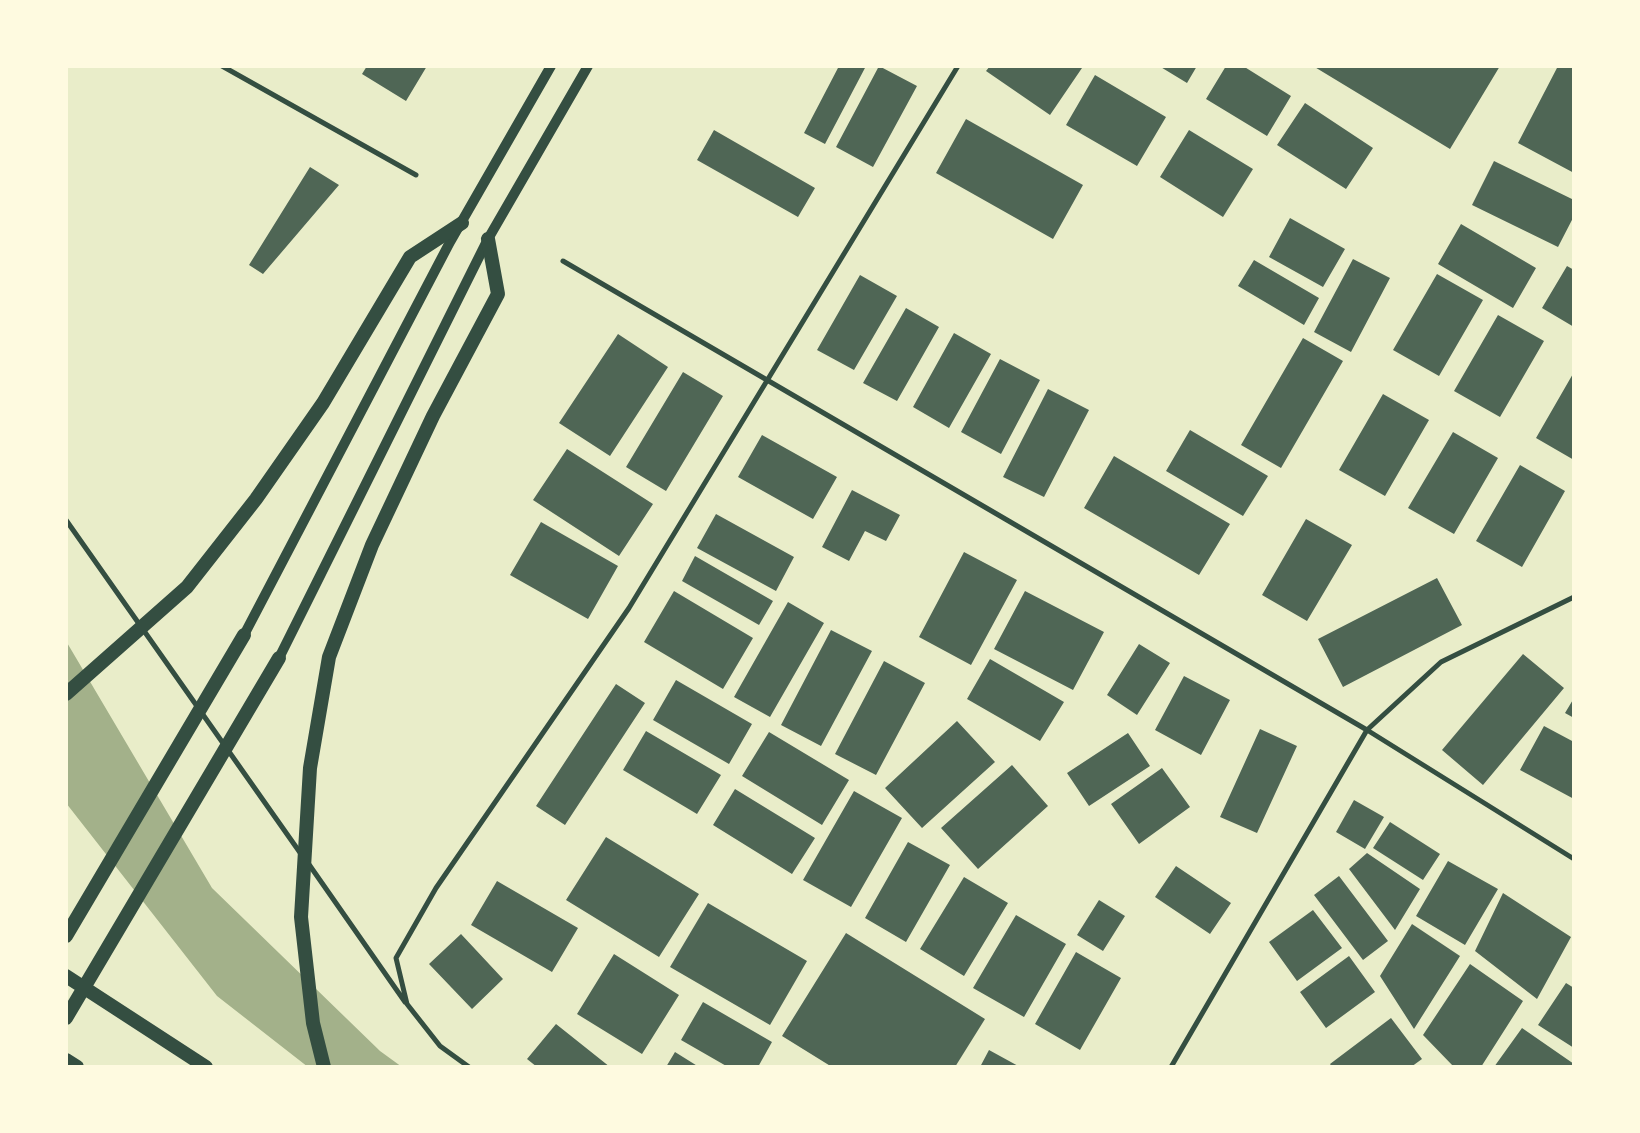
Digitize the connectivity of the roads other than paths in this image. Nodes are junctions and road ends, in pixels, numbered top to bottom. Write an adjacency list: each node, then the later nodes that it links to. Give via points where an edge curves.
1 (222, 66): 5 (street)
2 (551, 66): 6 (main road)
3 (588, 66): 7 (main road)
4 (958, 66): 9 (street)
5 (416, 175)
6 (462, 223): 12 (main road); 14 (highway, via 410,257 323,403 256,499 187,587)
7 (488, 239): 13 (main road); 24 (highway, via 498,294 433,416 372,545 330,657 310,768 301,917 314,1023)
8 (563, 261): 9 (street)
9 (768, 381): 15 (street); 19 (street, via 629,608 436,888 396,958)
10 (66, 520): 19 (street)
11 (1574, 597): 15 (street, via 1441,662)
12 (244, 635): 17 (highway)
13 (280, 658): 20 (highway)
14 (66, 694)
15 (1366, 730): 16 (street); 26 (street)
16 (1574, 859)
17 (66, 936)
18 (66, 976): 23 (highway)
19 (406, 1004): 25 (street, via 440,1046)
20 (66, 1018)
21 (66, 1060): 22 (highway)
22 (78, 1067)
23 (206, 1067)
24 (324, 1067)
25 (469, 1067)
26 (1171, 1067)

